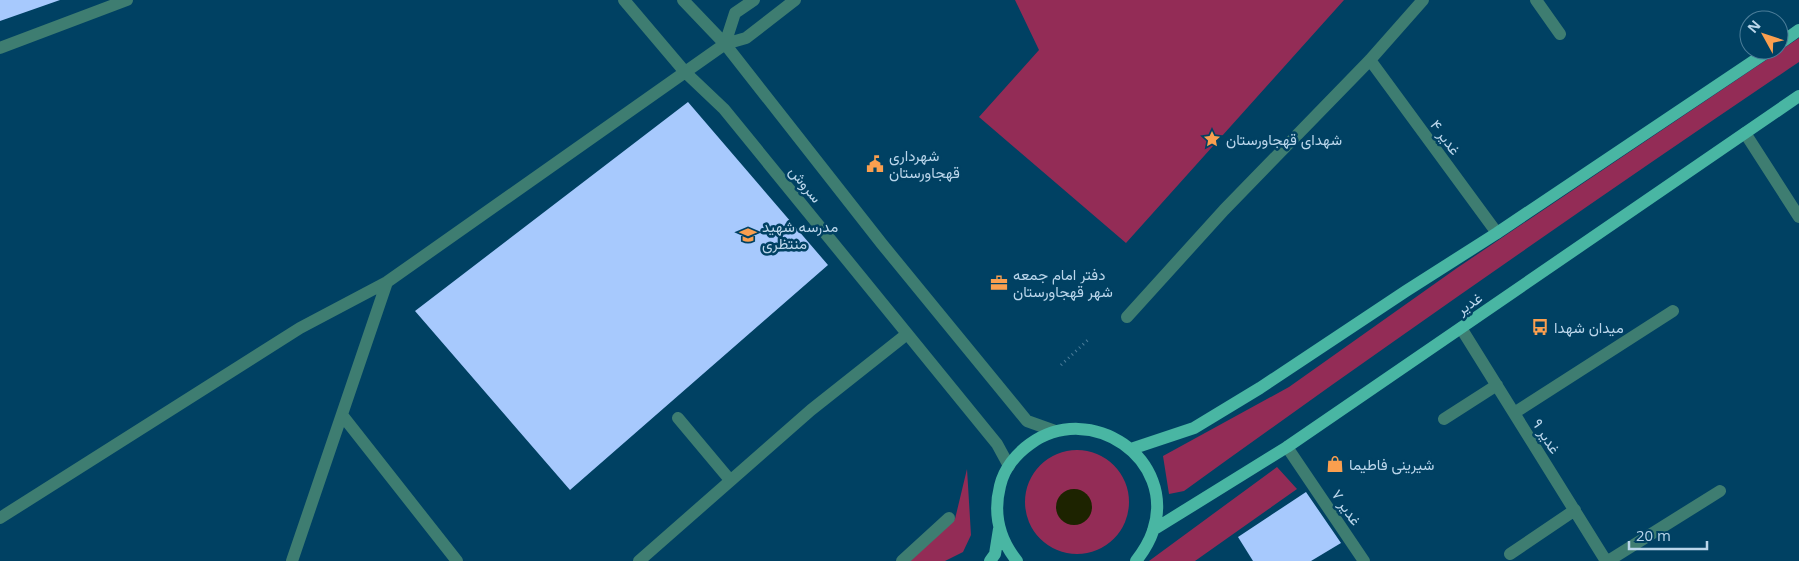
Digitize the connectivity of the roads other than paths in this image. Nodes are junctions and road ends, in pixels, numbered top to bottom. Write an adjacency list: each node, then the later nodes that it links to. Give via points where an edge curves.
1 (127, 0): 10 (street)
2 (624, 0): 13 (street, سروش)
3 (683, 0): 9 (street, سروش)
4 (754, 0): 9 (street, via 735,13)
5 (795, 0): 9 (street, via 746,38)
6 (1422, 0): 11 (street)
7 (1536, 0): 8 (street)
8 (1560, 34)
9 (724, 44): 13 (street); 28 (street, سروش, via 1027,421)
10 (0, 48)
11 (1370, 60): 17 (street, غدیر ۴); 20 (street, via 1224,210)
12 (1755, 60): 17 (main road)
13 (685, 72): 18 (street); 22 (street, سروش, via 724,109)
14 (1799, 96): 15 (main road, غدیر)
15 (1745, 133): 16 (street); 21 (main road, غدیر)
16 (1799, 217)
17 (1497, 233): 30 (main road, via 1210,419 1194,428)
18 (387, 282): 25 (street); 35 (street, via 300,328)
19 (1673, 311): 24 (street)
20 (1126, 317)
21 (1461, 328): 23 (street, غدیر ۹); 29 (main road, غدیر)
22 (907, 334): 31 (street, سروش, via 997,444); 32 (street)
23 (1497, 385): 24 (street, غدیر ۹); 27 (street)
24 (1514, 413): 34 (street, غدیر ۹)
25 (342, 415): 40 (street); 41 (street)
26 (678, 418): 32 (street)
27 (1444, 419)
28 (1055, 431): 30 (main road, via 1071,428 1103,432); 31 (main road, via 1021,450)
29 (1287, 447): 38 (main road, غدیر); 47 (street, غدیر ۷)
30 (1131, 449): 38 (main road, via 1151,478 1156,495)
31 (1008, 466): 37 (main road, via 997,496)
32 (730, 480): 42 (street)
33 (1720, 491): 48 (street)
34 (1575, 510): 39 (street); 48 (street, غدیر ۹)
35 (0, 518)
36 (948, 518): 43 (street)
37 (999, 529): 44 (main road, via 995,554); 45 (main road)
38 (1153, 530): 46 (main road, via 1146,548)
39 (1510, 554)
40 (292, 561)
41 (457, 561)
42 (638, 561)
43 (902, 561)
44 (990, 561)
45 (1017, 561)
46 (1136, 561)
47 (1364, 561)
48 (1607, 561)

